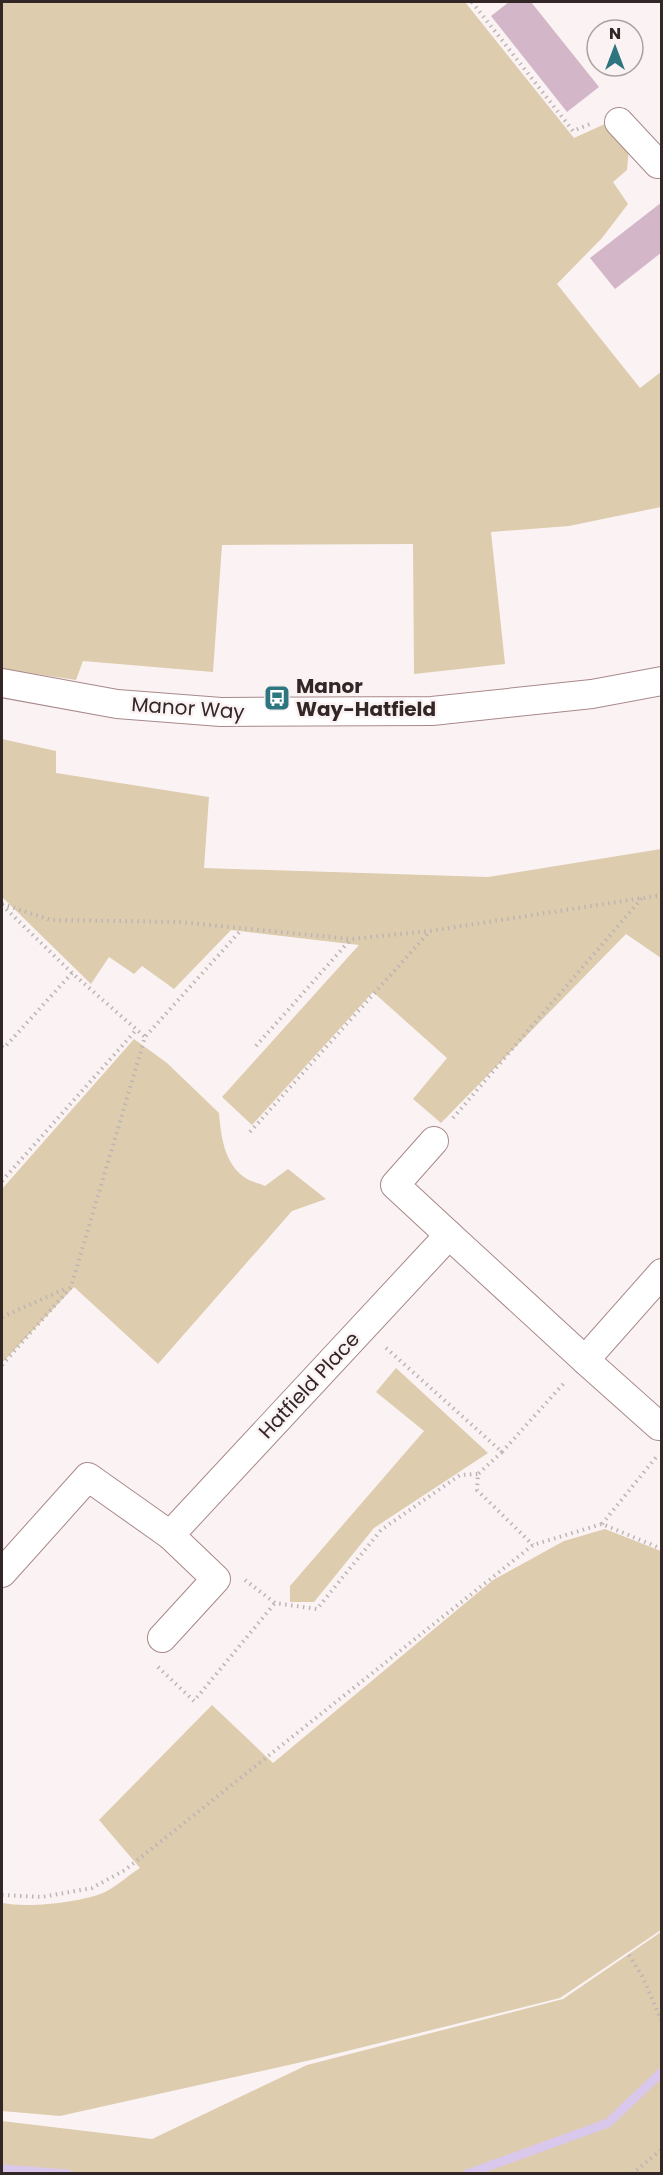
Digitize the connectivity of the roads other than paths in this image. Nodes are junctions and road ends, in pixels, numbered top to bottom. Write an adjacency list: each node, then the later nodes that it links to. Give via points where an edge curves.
1 (619, 122): 2 (street, via 658,164)
2 (662, 161)
3 (662, 681): 4 (street, Manor Way, via 592,694 432,711 245,712 117,704)
4 (2, 683)
5 (434, 1141): 6 (street, via 395,1185)
6 (449, 1235): 8 (street); 10 (street, Hatfield Place)
7 (662, 1274): 8 (street)
8 (585, 1360): 9 (street)
9 (660, 1438)
10 (170, 1535): 11 (street, via 88,1477); 12 (street, via 216,1579)
11 (2, 1573)
12 (162, 1638)

